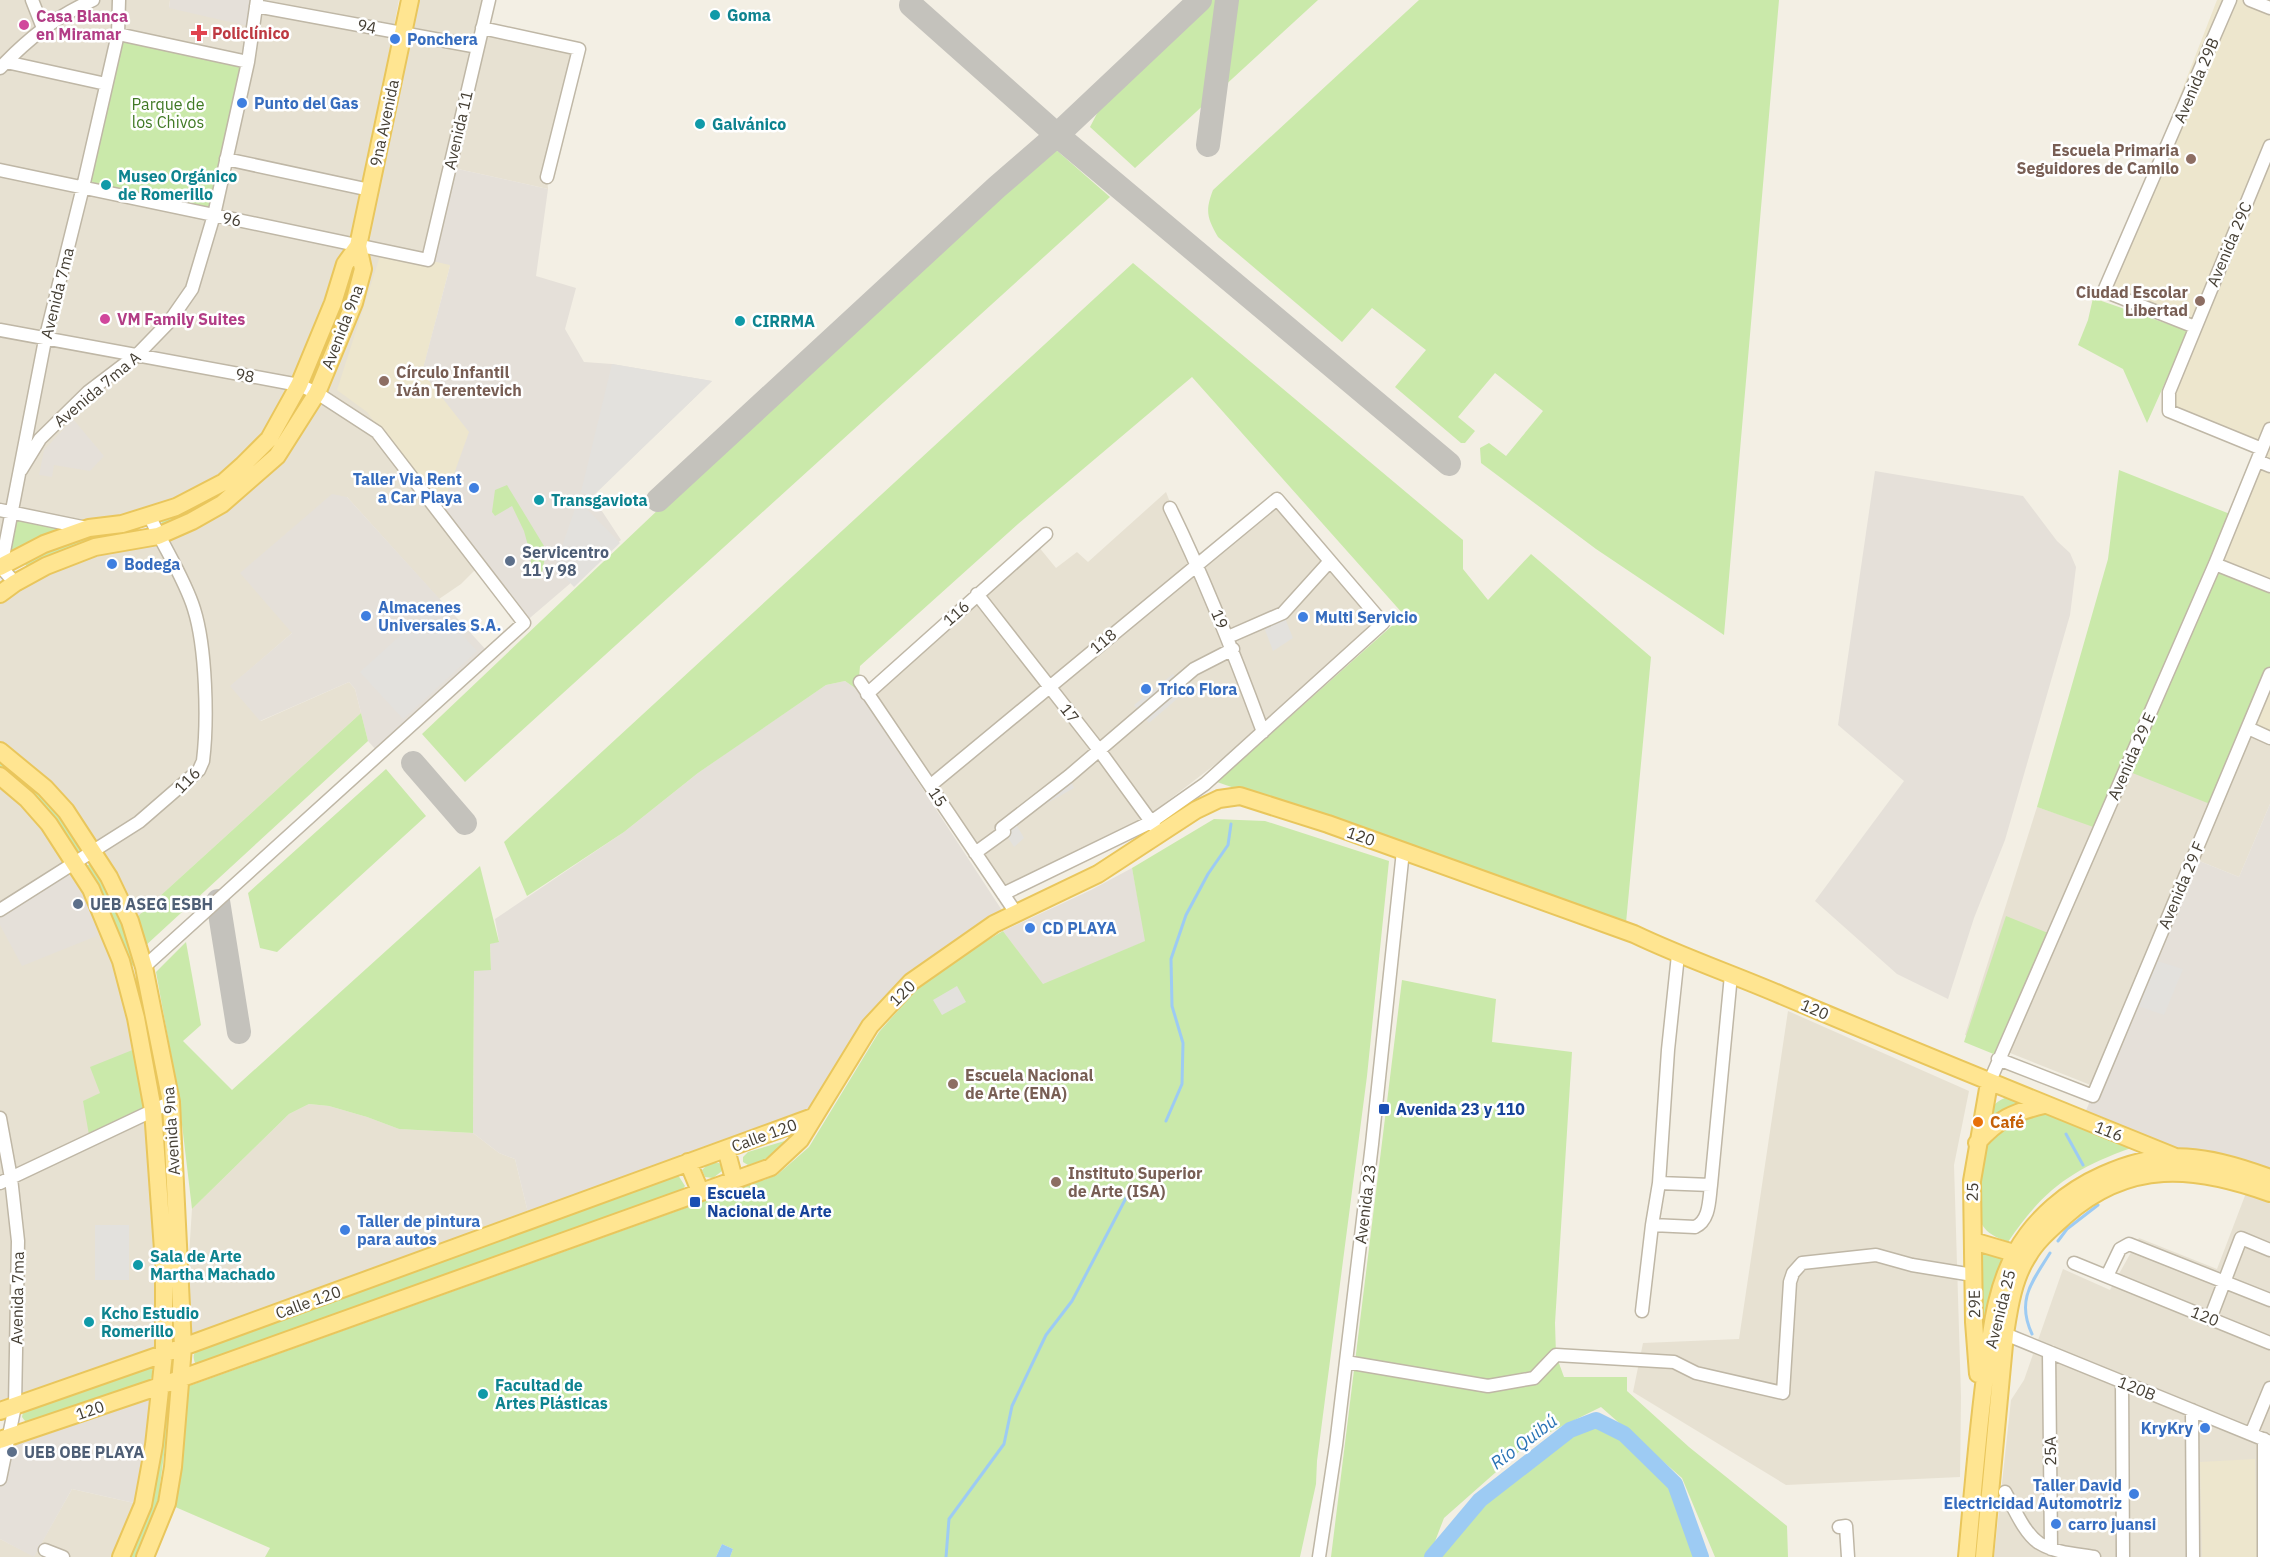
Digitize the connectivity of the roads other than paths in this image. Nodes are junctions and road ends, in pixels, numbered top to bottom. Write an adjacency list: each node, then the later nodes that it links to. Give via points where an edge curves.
1 (32, 0): 10 (street)
2 (93, 0): 10 (street)
3 (119, 0): 13 (street, Avenida 7ma)
4 (410, 0): 12 (main road, 9na Avenida)
5 (489, 0): 11 (street, Avenida 11)
6 (2230, 0): 27 (street, Avenida 29B, via 2104,291)
7 (2250, 0): 9 (street)
8 (256, 3): 12 (street, 94); 15 (street, Avenida 7ma A)
9 (2270, 8)
10 (43, 28): 16 (street)
11 (482, 28): 14 (street, Avenida 11); 21 (street, via 579,49)
12 (404, 33): 14 (street, 94); 23 (main road, 9na Avenida)
13 (118, 34): 15 (street); 17 (street, Avenida 7ma)
14 (477, 47): 26 (street, Avenida 11)
15 (248, 62): 19 (street, Avenida 7ma A)
16 (3, 65): 17 (street)
17 (106, 84): 22 (street, Avenida 7ma)
18 (2270, 146): 27 (street, Avenida 29C)
19 (226, 159): 23 (street); 24 (street, Avenida 7ma A)
20 (0, 170): 22 (street, 96)
21 (547, 177)
22 (83, 187): 24 (street, 96); 29 (street, Avenida 7ma)
23 (370, 190): 25 (main road, 9na Avenida)
24 (214, 215): 25 (street, 96); 30 (street, Avenida 7ma A, via 192,289 169,322)
25 (358, 246): 26 (street, 96); 31 (main road, Avenida 9na, via 345,264); 32 (main road, Avenida 9na, via 363,269 354,303)
26 (428, 260)
27 (2195, 327): 35 (street, Avenida 29C, via 2169,392 2169,411)
28 (0, 330): 29 (street, 98)
29 (45, 340): 30 (street, 98); 33 (street, Avenida 7ma)
30 (138, 354): 31 (street, 98); 34 (street, Avenida 7ma A, via 88,392)
31 (299, 385): 32 (street, 98); 40 (main road, Avenida 9na, via 269,439 237,471 207,492)
32 (316, 393): 43 (main road, Avenida 9na, via 277,456 250,481 222,504); 73 (street, 98, via 376,432 524,623)
33 (25, 435): 34 (street); 37 (street, Avenida 7ma)
34 (40, 439): 37 (street, Avenida 7ma A)
35 (2265, 444): 36 (street); 46 (street, Avenida 29 E)
36 (2270, 466)
37 (20, 472): 39 (street, Avenida 7ma)
38 (1170, 508): 45 (street, 19)
39 (6, 512): 41 (street); 47 (street, Avenida 7ma)
40 (150, 517): 41 (main road, Avenida 9na); 43 (street, 116)
41 (88, 528): 47 (main road, Avenida 9na, via 44,544)
42 (1046, 534): 51 (street, 116)
43 (152, 538): 48 (main road, Avenida 9na, via 95,547); 66 (street, 116, via 172,564 199,625 204,681 203,761 199,770 166,800)
44 (1330, 561): 45 (street, 118, via 1277,499); 52 (street, via 1283,613); 58 (street, 120, via 1383,623)
45 (1197, 563): 52 (street, 19); 55 (street, 118)
46 (2215, 564): 49 (street); 76 (street, Avenida 29 E)
47 (0, 567): 48 (street)
48 (15, 583): 50 (main road, Avenida 9na)
49 (2270, 586)
50 (0, 594)
51 (977, 594): 55 (street, 17); 56 (street, 116)
52 (1230, 643): 58 (street, 19); 60 (street)
53 (2270, 674): 57 (street, Avenida 29 F)
54 (860, 681): 56 (street, 15)
55 (1049, 686): 60 (street, 17); 63 (street, 118)
56 (867, 694): 63 (street, 15)
57 (2248, 728): 59 (street); 76 (street, Avenida 29 F, via 2093,1096)
58 (1263, 732): 64 (street, 120)
59 (2270, 738)
60 (1100, 750): 64 (street, 17); 67 (street)
61 (0, 751): 66 (main road, Avenida 9na, via 45,788)
62 (0, 776): 68 (main road, Avenida 9na, via 49,824)
63 (931, 785): 67 (street, 15)
64 (1156, 828): 65 (main road, 120, via 1219,799 1240,796); 69 (street, 120); 71 (main road, 120, via 1098,874)
65 (1403, 851): 72 (main road, 120, via 1634,934); 110 (street, Avenida 23)
66 (94, 852): 68 (street, 116); 73 (main road, Avenida 9na, via 130,921)
67 (975, 853): 69 (street, 15)
68 (75, 864): 70 (street, 116); 75 (main road, Avenida 9na, via 91,889)
69 (1003, 894): 71 (street, 15)
70 (0, 910)
71 (1016, 913): 81 (main road, 120, via 911,982 870,1026)
72 (1678, 955): 74 (main road, 120); 90 (street)
73 (144, 967): 75 (main road); 78 (main road, Avenida 9na)
74 (1731, 975): 77 (main road, 120); 91 (street)
75 (126, 980): 80 (main road, Avenida 9na)
76 (1998, 1059): 77 (street, Avenida 29 E)
77 (1989, 1083): 79 (main road, 120); 83 (main road, 25)
78 (171, 1102): 80 (street); 107 (main road, Avenida 9na)
79 (2044, 1105): 83 (main road, via 2008,1116); 85 (main road, 116)
80 (153, 1110): 89 (street); 109 (main road, Avenida 9na, via 164,1264)
81 (813, 1117): 84 (main road, Calle 120); 88 (main road, Calle 120, via 800,1140 771,1167)
82 (0, 1118): 89 (street, Avenida 7ma)
83 (1977, 1143): 95 (main road, 25, via 1972,1181)
84 (726, 1149): 86 (main road, Calle 120); 88 (main road)
85 (2173, 1156): 87 (main road, via 2241,1167); 97 (main road, Avenida 25, via 2149,1158 2086,1182 2048,1211 2028,1233)
86 (688, 1162): 92 (main road); 107 (main road, Calle 120)
87 (2270, 1178)
88 (734, 1179): 92 (main road, Calle 120)
89 (6, 1180): 116 (street, Avenida 7ma, via 18,1241)
90 (1659, 1183): 91 (street); 94 (street)
91 (1711, 1185): 94 (street, via 1706,1218 1701,1224)
92 (700, 1191): 111 (main road, Calle 120)
93 (2270, 1192): 97 (main road, via 2202,1173 2140,1175 2107,1187 2077,1205)
94 (1652, 1225): 103 (street)
95 (1973, 1241): 97 (main road); 99 (main road, 25)
96 (2270, 1250): 101 (street, via 2241,1238)
97 (2021, 1255): 105 (main road, Avenida 25); 115 (main road, Avenida 25, via 2003,1281)
98 (2073, 1263): 100 (street, 120)
99 (1973, 1275): 110 (street, via 1876,1256 1797,1266 1790,1282 1783,1393 1696,1373 1674,1362 1619,1357 1556,1355 1533,1378 1488,1386); 115 (main road, 29E)
100 (2107, 1276): 101 (street, via 2120,1249 2129,1244); 104 (street, 120)
101 (2223, 1283): 102 (street); 104 (street)
102 (2270, 1300)
103 (1642, 1311)
104 (2210, 1319): 106 (street, 120)
105 (2005, 1334): 108 (street, 120B); 132 (main road, Avenida 25)
106 (2270, 1343)
107 (183, 1347): 109 (main road, Calle 120); 111 (main road, Avenida 9na)
108 (2049, 1352): 112 (street, 120B); 124 (street, 25A)
109 (164, 1354): 113 (main road, Avenida 9na); 116 (main road, 120)
110 (1346, 1362): 129 (street, Avenida 23)
111 (179, 1378): 113 (main road, 120); 128 (main road, Avenida 9na, via 167,1503)
112 (2122, 1382): 117 (street, 120B); 134 (street)
113 (160, 1386): 119 (main road, 120); 127 (main road, Avenida 9na, via 143,1505)
114 (2270, 1388): 118 (street)
115 (1981, 1405): 131 (main road, Avenida 25)
116 (7, 1409): 119 (street, Avenida 7ma)
117 (2192, 1410): 118 (street, 120B); 135 (street)
118 (2251, 1434): 120 (street, 120B)
119 (4, 1438): 121 (street, Avenida 7ma)
120 (2267, 1440): 136 (street)
121 (0, 1479)
122 (2005, 1492): 124 (street, via 2029,1532)
123 (1839, 1527): 130 (street, via 1846,1526)
124 (2051, 1549): 133 (street)
125 (45, 1550): 126 (street)
126 (63, 1557)
127 (121, 1557)
128 (145, 1557)
129 (1319, 1557)
130 (1848, 1557)
131 (1967, 1557)
132 (1984, 1557)
133 (2094, 1557)
134 (2123, 1557)
135 (2193, 1557)
136 (2264, 1557)

